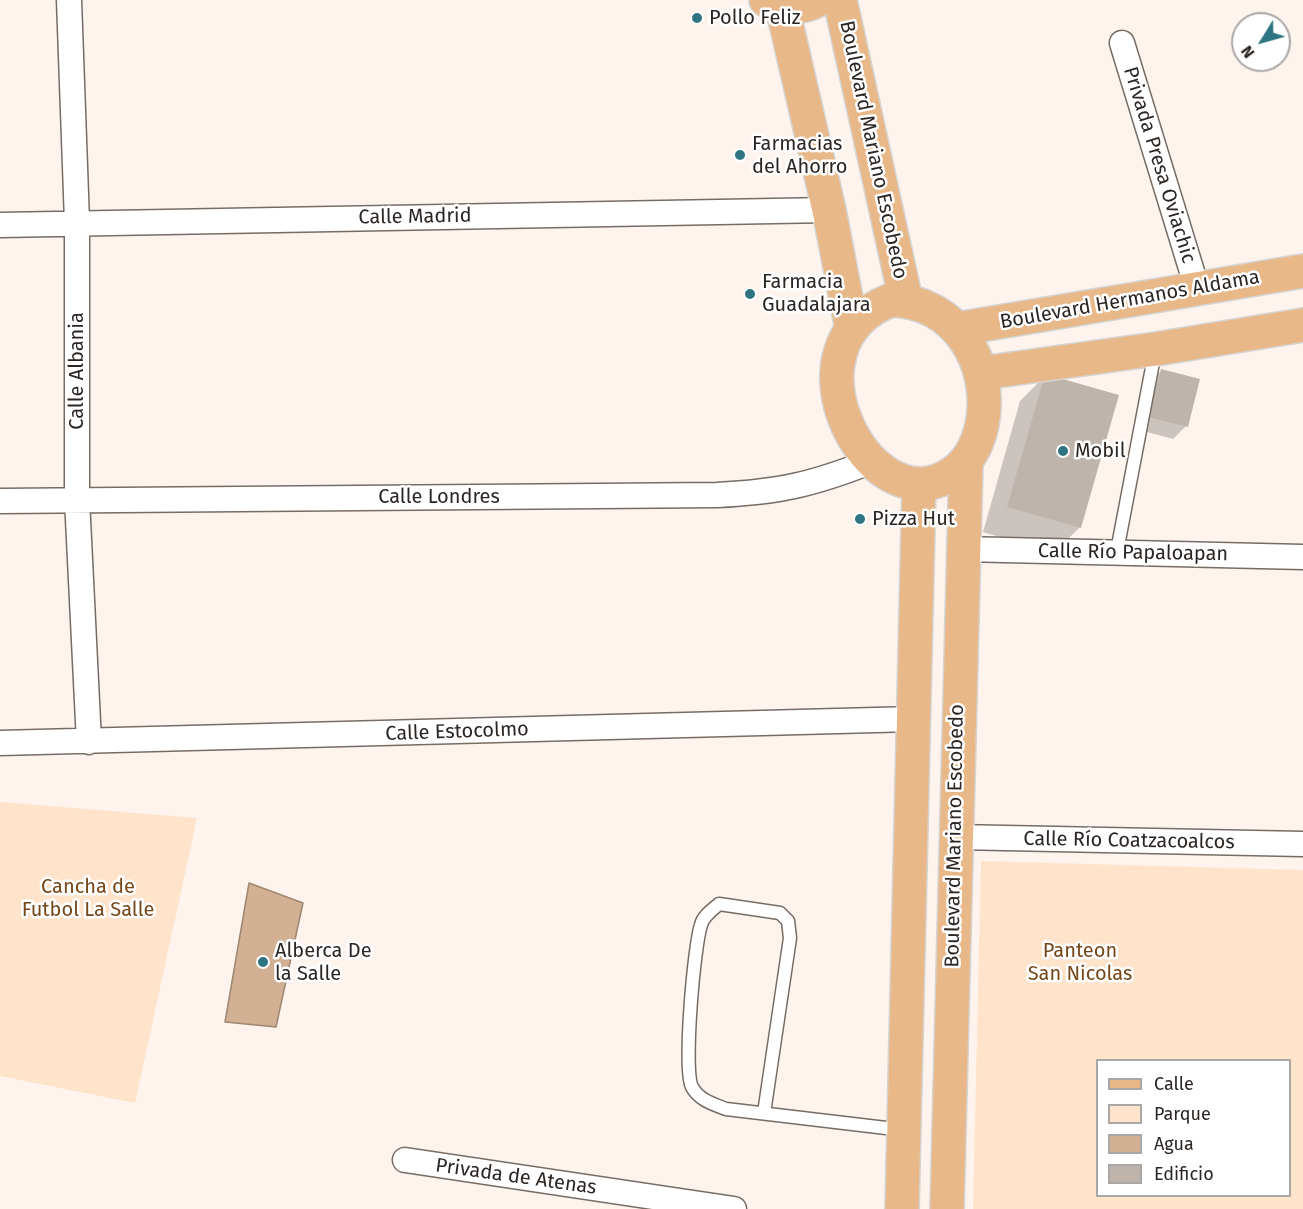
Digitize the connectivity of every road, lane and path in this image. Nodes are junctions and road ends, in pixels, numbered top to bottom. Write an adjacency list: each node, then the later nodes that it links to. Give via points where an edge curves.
1 (69, 0): 7 (street, Calle Albania)
2 (818, 0): 4 (main road, via 800,7)
3 (840, 0): 11 (main road, Boulevard Mariano Escobedo)
4 (774, 3): 6 (main road)
5 (1122, 43): 10 (street, Privada Presa Oviachic)
6 (829, 210): 7 (street, Calle Madrid); 13 (main road)
7 (77, 222): 8 (street, Calle Madrid); 20 (street, Calle Albania)
8 (0, 225)
9 (1303, 271): 10 (main road, Boulevard Hermanos Aldama)
10 (1197, 288): 14 (main road, Boulevard Hermanos Aldama)
11 (906, 300): 13 (main road, via 891,300 877,306); 14 (main road, via 934,310)
12 (1303, 325): 15 (main road)
13 (852, 329): 17 (main road, via 836,367 836,389 855,440)
14 (957, 329): 16 (main road)
15 (1156, 349): 16 (main road); 23 (lane)
16 (982, 373): 18 (main road, via 984,415)
17 (872, 461): 19 (main road, via 902,482); 20 (street, Calle Londres, via 803,486 717,495)
18 (966, 463): 19 (main road, via 939,481); 22 (main road, Boulevard Mariano Escobedo)
19 (920, 483): 25 (main road)
20 (77, 499): 21 (street, Calle Londres); 26 (street, Calle Albania)
21 (0, 501)
22 (962, 549): 23 (street, Calle Río Papaloapan); 28 (main road, Boulevard Mariano Escobedo)
23 (1117, 551): 24 (street, Calle Río Papaloapan)
24 (1303, 557)
25 (914, 719): 26 (street, Calle Estocolmo); 31 (main road)
26 (89, 742): 27 (street, Calle Estocolmo)
27 (0, 743)
28 (955, 837): 29 (street, Calle Río Coatzacoalcos); 35 (main road, Boulevard Mariano Escobedo)
29 (1303, 844)
30 (764, 1113): 30 (lane, via 726,1109 705,1101 692,1087 687,1071 701,924 719,904 780,913 788,921 790,938); 31 (lane)
31 (904, 1130): 34 (main road)
32 (405, 1160): 33 (street, Privada de Atenas)
33 (734, 1209)
34 (902, 1209)
35 (947, 1209)

